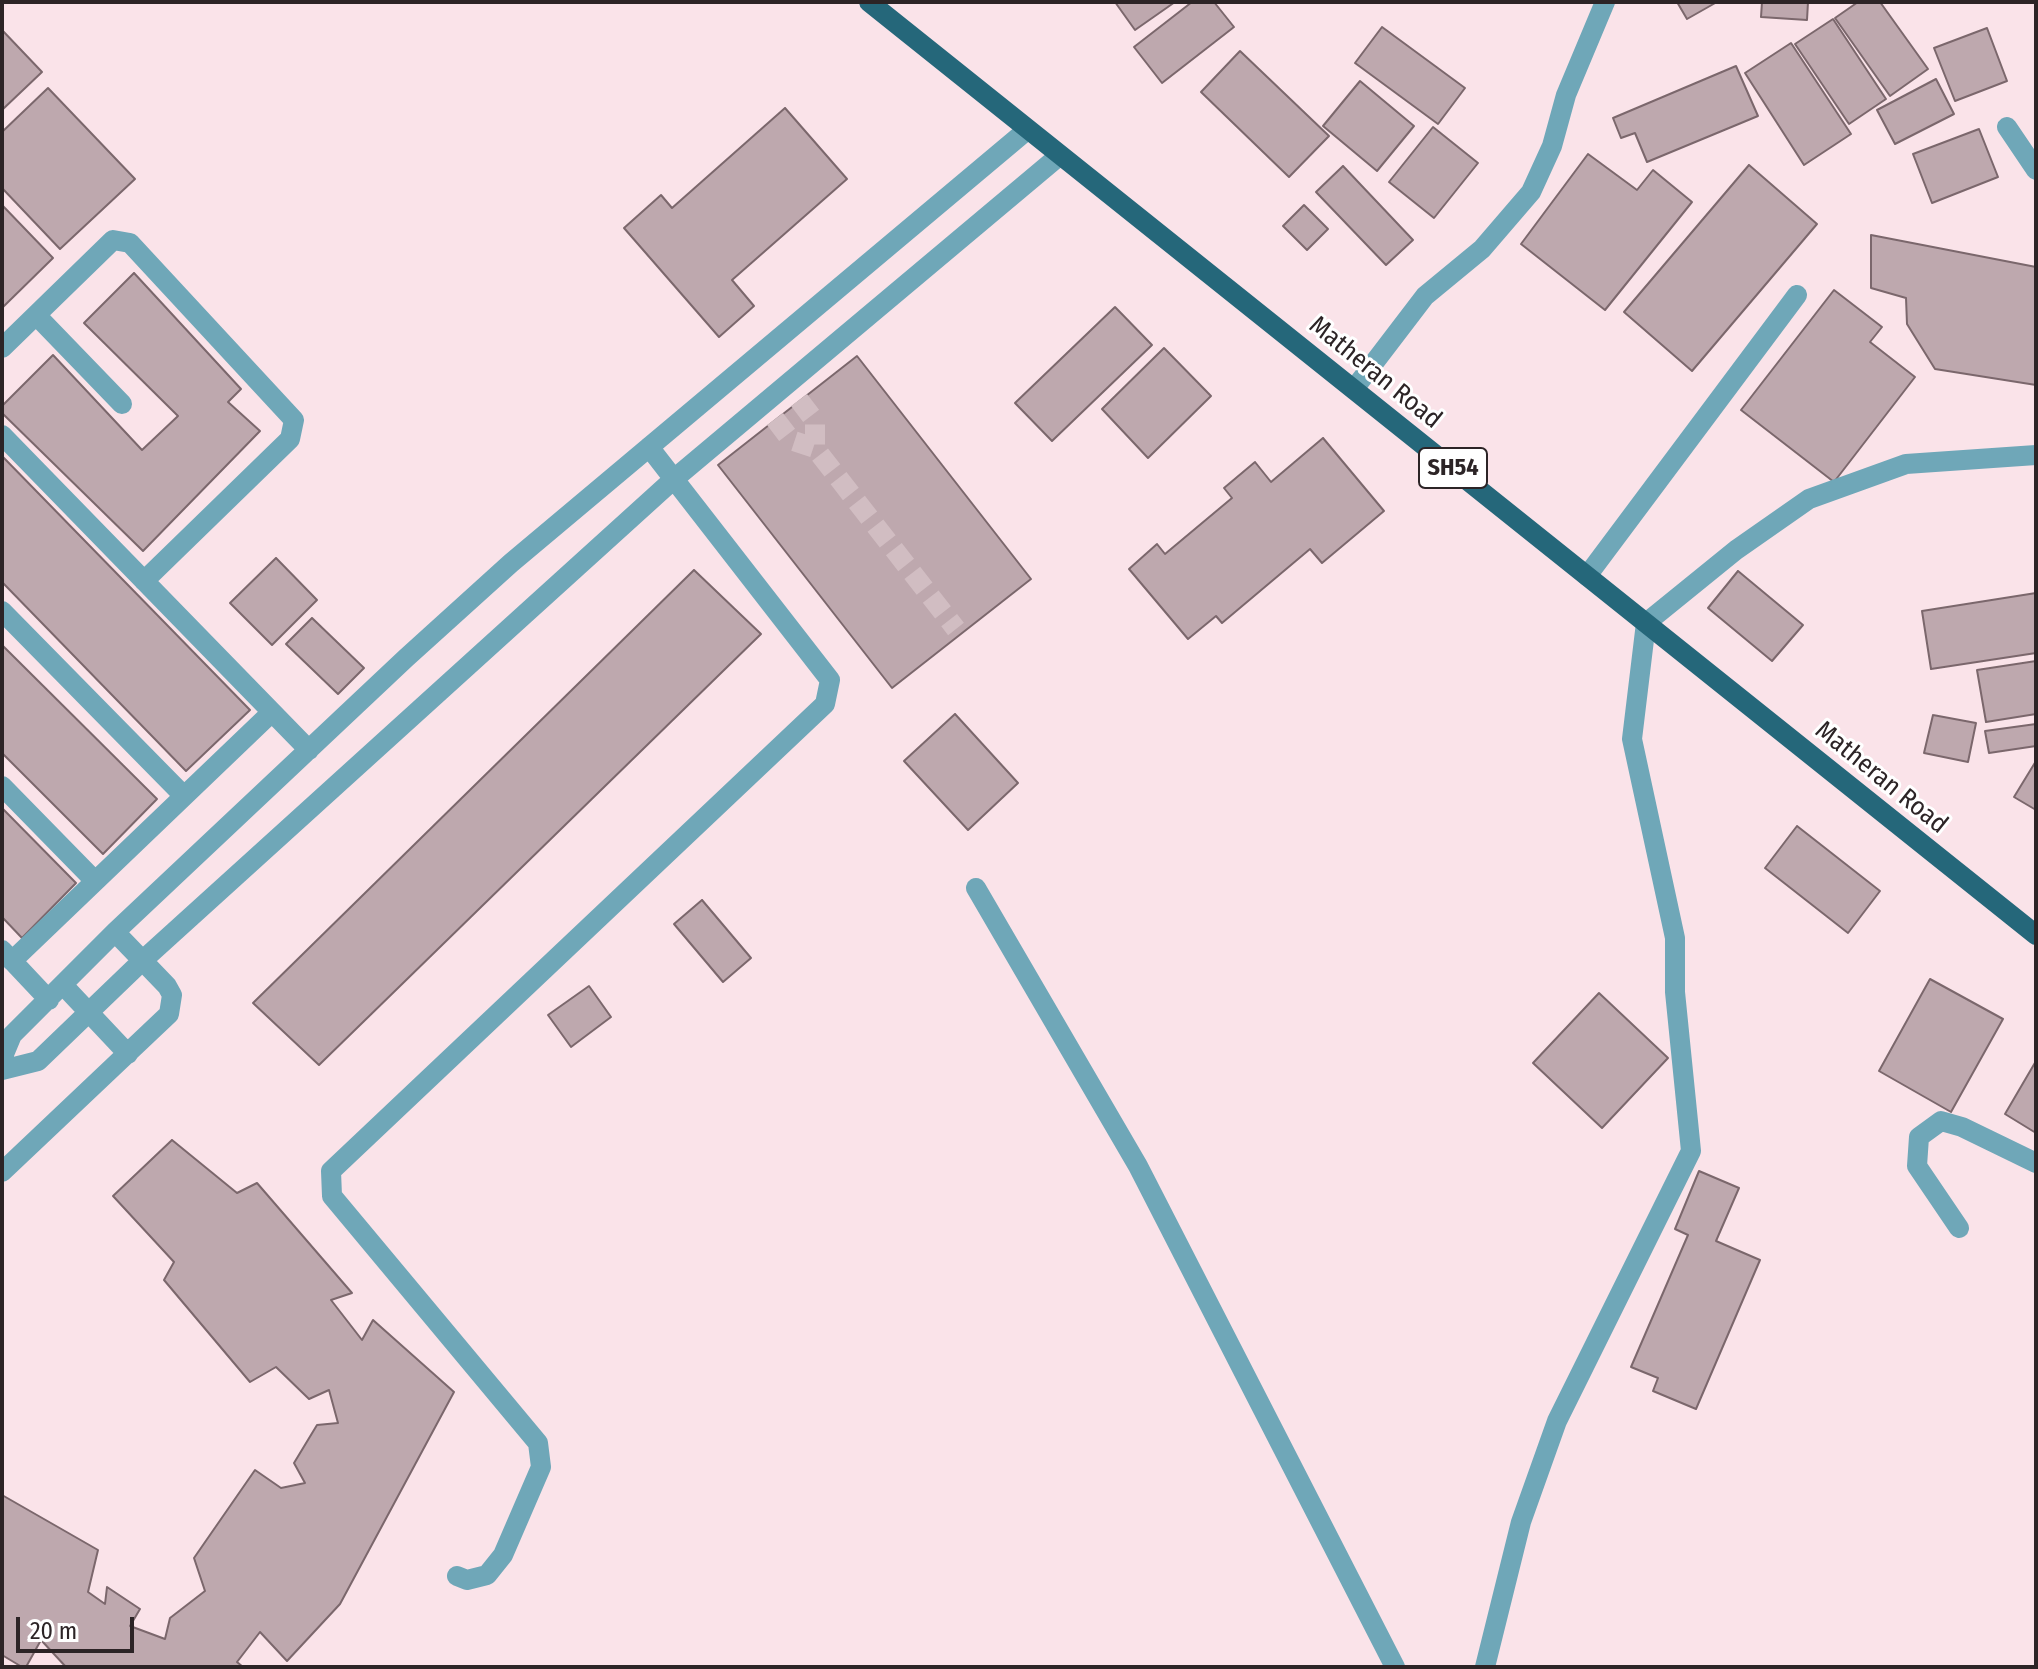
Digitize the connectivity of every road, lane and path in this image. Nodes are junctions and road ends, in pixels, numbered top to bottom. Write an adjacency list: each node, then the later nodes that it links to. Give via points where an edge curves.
1 (869, 2): 4 (main road, Matheran Road / SH54)
2 (1605, 2): 10 (street, via 1531,192 1482,249 1425,296)
3 (2007, 127): 6 (street)
4 (1027, 130): 5 (main road, Matheran Road / SH54); 13 (street)
5 (1059, 156): 10 (main road, Matheran Road / SH54); 15 (street, via 793,392)
6 (2036, 170)
7 (1797, 295): 16 (street)
8 (36, 315): 9 (street); 11 (street); 17 (street, via 113,240 130,243 294,420 290,439)
9 (2, 348)
10 (1354, 389): 16 (main road, Matheran Road / SH54)
11 (122, 404)
12 (2, 435): 17 (street)
13 (649, 447): 15 (street); 21 (street, via 499,574)
14 (2036, 455): 19 (street, via 1906,464 1809,499)
15 (674, 479): 29 (street); 38 (street, via 830,680 825,704 331,1171 332,1196 538,1443 541,1467 503,1555 487,1575 467,1580)
16 (1587, 576): 19 (main road, Matheran Road / SH54)
17 (144, 581): 20 (street)
18 (2, 611): 23 (street)
19 (1646, 623): 27 (main road, Matheran Road / SH54); 40 (street, via 1632,739 1675,938 1675,992 1691,1151 1557,1421 1521,1522)
20 (272, 712): 21 (street); 23 (street)
21 (309, 750): 26 (street)
22 (2, 786): 24 (street)
23 (184, 796): 24 (street)
24 (95, 881): 28 (street)
25 (976, 888): 39 (street, via 1138,1166)
26 (115, 932): 29 (street); 30 (street)
27 (2036, 935)
28 (7, 955): 30 (street)
29 (142, 961): 31 (street); 32 (street, via 172,995 169,1014)
30 (57, 993): 31 (street); 33 (street, via 12,1035)
31 (90, 1013): 32 (street); 34 (street, via 38,1061)
32 (128, 1054): 36 (street)
33 (2, 1059)
34 (2, 1070)
35 (2036, 1163): 37 (street, via 1941,1121 1919,1137 1917,1166)
36 (2, 1172)
37 (1959, 1228)
38 (457, 1576)
39 (1395, 1667)
40 (1485, 1667)

